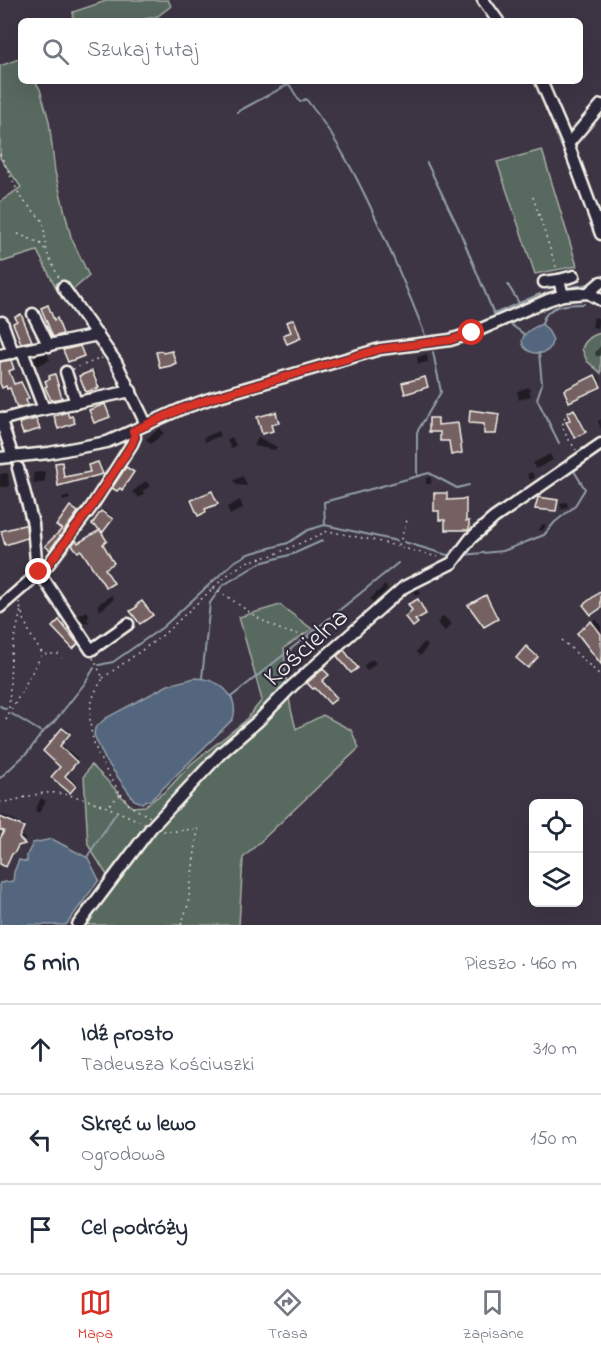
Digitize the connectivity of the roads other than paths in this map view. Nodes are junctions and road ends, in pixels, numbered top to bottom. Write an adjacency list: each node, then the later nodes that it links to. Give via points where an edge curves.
1 (483, 0): 2 (street)
2 (496, 18)
3 (543, 84): 5 (street)
4 (601, 105): 5 (street)
5 (568, 144): 6 (street)
6 (601, 234)
7 (574, 276): 8 (street)
8 (559, 280): 9 (street); 13 (street)
9 (544, 282)
10 (601, 282): 12 (street)
11 (63, 287): 17 (street)
12 (588, 293): 13 (street); 14 (street)
13 (563, 295): 26 (street, via 450,340 380,349 212,398)
14 (601, 300)
15 (33, 314): 18 (street)
16 (2, 322): 19 (street)
17 (98, 335): 18 (street); 22 (street)
18 (49, 346): 19 (street)
19 (17, 352): 20 (street); 24 (street)
20 (0, 355)
21 (66, 372): 23 (street)
22 (131, 392): 23 (street); 26 (street)
23 (76, 403): 24 (street)
24 (44, 409): 25 (street)
25 (0, 419): 30 (street)
26 (146, 424): 27 (street)
27 (133, 431): 30 (street, via 96,445); 31 (street, via 132,444 90,509)
28 (601, 444): 34 (street, Kościelna, via 494,518 452,562 404,587 292,686 221,753 155,825)
29 (0, 458): 30 (street)
30 (15, 463): 31 (street, via 33,524)
31 (39, 572): 32 (street); 33 (street, via 91,650)
32 (0, 607)
33 (128, 624)
34 (78, 925)

